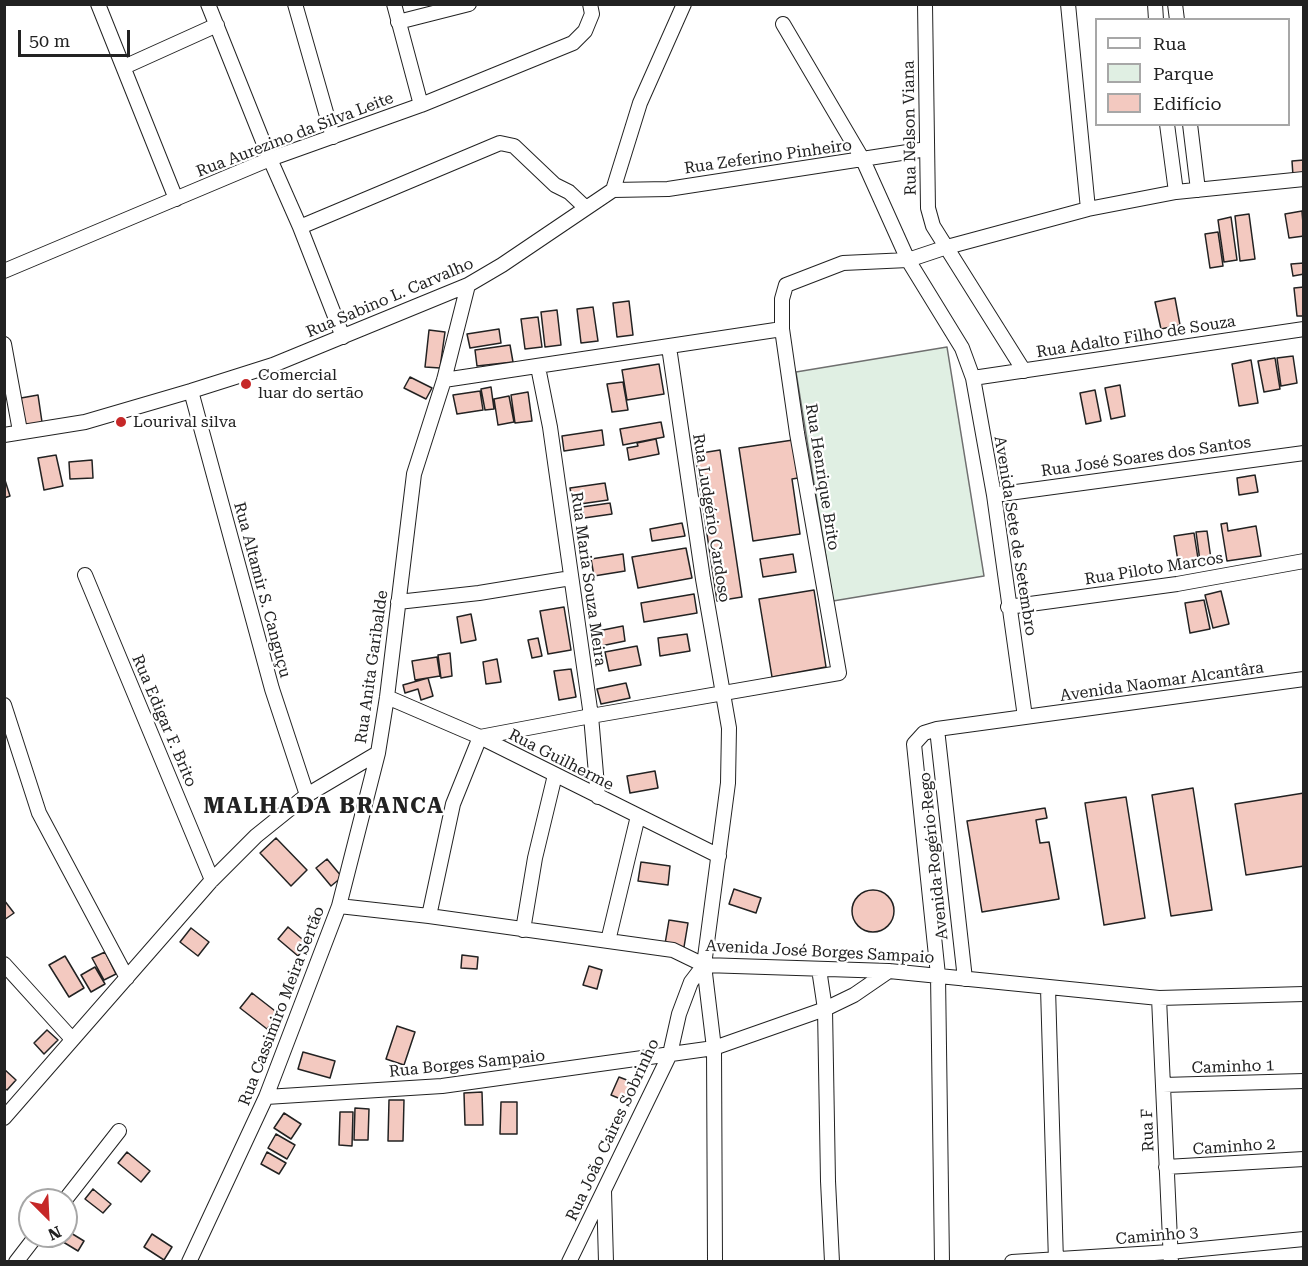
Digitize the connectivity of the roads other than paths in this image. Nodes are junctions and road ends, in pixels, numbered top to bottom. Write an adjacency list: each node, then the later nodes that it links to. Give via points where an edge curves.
1 (98, 4): 13 (street)
2 (208, 4): 12 (street)
3 (295, 4): 17 (street)
4 (394, 4): 10 (street)
5 (469, 4): 10 (street)
6 (590, 4): 14 (street, Rua Aurezino da Silva Leite, via 592,14 585,31 573,43)
7 (684, 4): 22 (street, via 640,103)
8 (925, 4): 18 (street, Rua Nelson Viana)
9 (1068, 4): 27 (street)
10 (398, 22): 14 (street)
11 (783, 24): 20 (street, Avenida Sete de Setembro)
12 (217, 25): 13 (street); 19 (street)
13 (124, 67): 25 (street)
14 (421, 105): 17 (street, Rua Aurezino da Silva Leite)
15 (1167, 126): 24 (street)
16 (1190, 126): 23 (street)
17 (333, 137): 19 (street, Rua Aurezino da Silva Leite)
18 (927, 150): 20 (street, Rua Zeferino Pinheiro); 29 (street, Rua Nelson Viana, via 928,208 933,226)
19 (270, 159): 25 (street, Rua Aurezino da Silva Leite); 28 (street)
20 (863, 160): 22 (street, Rua Zeferino Pinheiro, via 668,189); 30 (street, Avenida Sete de Setembro)
21 (1304, 179): 23 (street)
22 (613, 190): 26 (street, Rua Sabino L. Carvalho)
23 (1198, 190): 24 (street)
24 (1176, 192): 27 (street)
25 (176, 199): 31 (street, Rua Aurezino da Silva Leite)
26 (586, 208): 28 (street, via 514,146 500,143); 32 (street, Rua Sabino L. Carvalho)
27 (1088, 208): 29 (street)
28 (300, 226): 35 (street)
29 (947, 247): 30 (street); 39 (street, Rua Nelson Viana)
30 (908, 260): 33 (street, Rua Henrique Brito, via 843,263 786,285); 40 (street, Avenida Sete de Setembro, via 962,348)
31 (4, 271)
32 (468, 285): 35 (street, Rua Sabino L. Carvalho); 41 (street, Rua Anita Garibalde)
33 (782, 329): 37 (street); 53 (street, Rua Henrique Brito, via 839,673)
34 (1304, 329): 39 (street, Rua Adalto Filho de Souza)
35 (343, 337): 42 (street, Rua Sabino L. Carvalho)
36 (4, 344): 43 (street)
37 (669, 347): 38 (street); 53 (street, Rua Ludgério Cardoso)
38 (538, 367): 41 (street); 49 (street, Rua Maria Souza Meira)
39 (1023, 371): 40 (street, Rua Adalto Filho de Souza)
40 (974, 378): 46 (street, Avenida Sete de Setembro)
41 (444, 380): 50 (street, Rua Anita Garibalde, via 414,474)
42 (191, 392): 43 (street, Rua Sabino L. Carvalho, via 85,422); 62 (street, Rua Altamir S. Canguçu, via 272,689)
43 (20, 431): 44 (street, Rua Sabino L. Carvalho)
44 (4, 435)
45 (1304, 453): 46 (street, Rua José Soares dos Santos)
46 (994, 495): 51 (street, Avenida Sete de Setembro)
47 (1304, 561): 51 (street, Rua Piloto Marcos, via 1177,584)
48 (85, 575): 66 (street, Rua Edigar F. Brito)
49 (571, 578): 50 (street); 56 (street, Rua Maria Souza Meira)
50 (398, 602): 54 (street, Rua Anita Garibalde)
51 (1008, 607): 57 (street, Avenida Sete de Setembro)
52 (1304, 679): 57 (street, Avenida Naomar Alcantâra)
53 (723, 694): 56 (street); 65 (street, Rua João Caires Sobrinho, via 729,728 728,783)
54 (387, 697): 59 (street, Rua Guilherme); 60 (street, Rua Anita Garibalde)
55 (4, 705): 76 (street, via 39,813)
56 (591, 716): 59 (street); 63 (street, Rua Maria Souza Meira)
57 (1025, 717): 58 (street)
58 (937, 729): 75 (street, Avenida Rogério Rego, via 924,733 914,744); 77 (street, Avenida Rogério Rego)
59 (480, 737): 61 (street, Rua Guilherme); 68 (street, via 453,804)
60 (378, 753): 62 (street, Rua Anita Garibalde); 67 (street, Rua Cassimiro Meira Sertão)
61 (555, 775): 63 (street, Rua Guilherme); 69 (street)
62 (307, 795): 66 (street, Rua Anita Garibalde, via 256,836)
63 (598, 797): 64 (street, Rua Guilherme)
64 (638, 816): 65 (street, Rua Guilherme); 70 (street)
65 (718, 856): 72 (street, Rua João Caires Sobrinho)
66 (212, 880): 76 (street, Rua Anita Garibalde)
67 (339, 906): 68 (street, Avenida José Borges Sampaio); 87 (street, Rua Cassimiro Meira Sertão)
68 (429, 916): 69 (street, Avenida José Borges Sampaio)
69 (523, 930): 70 (street, Avenida José Borges Sampaio)
70 (608, 941): 72 (street, Avenida José Borges Sampaio, via 673,950)
71 (4, 964): 82 (street)
72 (704, 965): 73 (street, Avenida José Borges Sampaio); 83 (street); 84 (street, Rua João Caires Sobrinho, via 691,982)
73 (819, 969): 74 (street, Avenida José Borges Sampaio); 81 (street)
74 (889, 971): 75 (street, Avenida José Borges Sampaio); 81 (street, Rua Borges Sampaio)
75 (938, 975): 77 (street, Avenida José Borges Sampaio); 104 (street, Avenida Rogério Rego)
76 (127, 978): 82 (street, Rua Anita Garibalde)
77 (964, 979): 78 (street, Avenida José Borges Sampaio)
78 (1048, 988): 80 (street, Avenida José Borges Sampaio); 97 (street)
79 (1304, 994): 80 (street, Avenida José Borges Sampaio)
80 (1160, 998): 86 (street, Rua F)
81 (825, 1009): 83 (street, Rua Borges Sampaio); 103 (street)
82 (72, 1039): 88 (street, Rua Anita Garibalde)
83 (714, 1048): 84 (street, Rua Borges Sampaio); 102 (street)
84 (670, 1054): 87 (street, Rua Borges Sampaio, via 442,1086); 93 (street, Rua João Caires Sobrinho)
85 (1304, 1081): 86 (street, Caminho 1)
86 (1163, 1085): 91 (street, Rua F)
87 (266, 1097): 99 (street, Rua Cassimiro Meira Sertão)
88 (4, 1119)
89 (119, 1131): 92 (street)
90 (1304, 1159): 91 (street, Caminho 2)
91 (1166, 1167): 96 (street, Rua F)
92 (74, 1188)
93 (604, 1189): 100 (street, Rua João Caires Sobrinho); 101 (street)
94 (1304, 1239): 96 (street, Caminho 3)
95 (27, 1248): 98 (street)
96 (1171, 1257): 97 (street, Caminho 3)
97 (1056, 1261): 105 (street, Caminho 3)
98 (16, 1262)
99 (189, 1262)
100 (569, 1262)
101 (606, 1262)
102 (716, 1262)
103 (832, 1262)
104 (942, 1262)
105 (1012, 1262)

